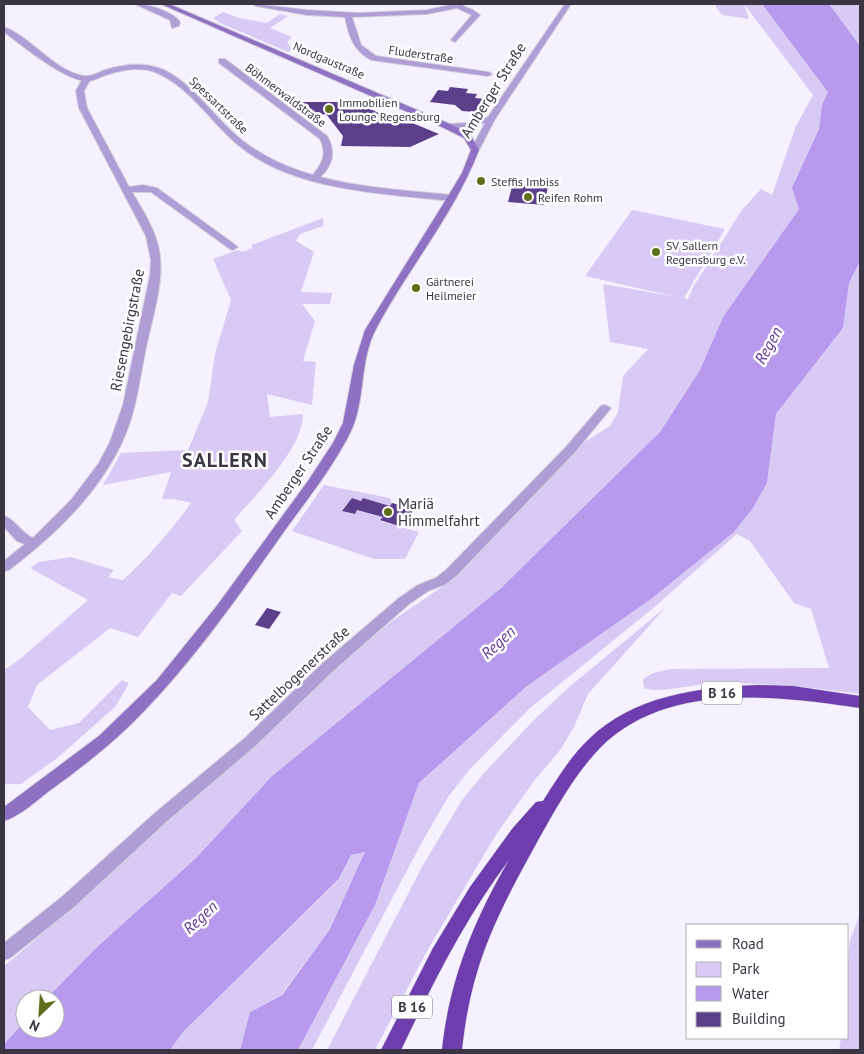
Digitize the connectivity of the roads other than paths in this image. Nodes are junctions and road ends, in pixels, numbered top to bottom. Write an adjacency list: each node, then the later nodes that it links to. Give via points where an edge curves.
1 (138, 4): 7 (street, via 173,18)
2 (164, 4): 14 (main road, Nordgaustraße)
3 (256, 4): 6 (street, via 304,13)
4 (568, 4): 13 (street, Amberger Straße)
5 (459, 5): 6 (street, via 426,12); 9 (street, via 476,15)
6 (348, 16): 11 (street, Fluderstraße, via 357,47 374,58)
7 (175, 26)
8 (4, 29): 12 (street, via 68,74)
9 (455, 40)
10 (222, 61): 16 (street, Böhmerwaldstraße, via 324,138 329,157 324,171)
11 (488, 74)
12 (86, 80): 16 (street, Spessartstraße, via 120,69 159,71 177,82 248,149 272,162); 17 (street, Riesengebirgstraße, via 80,91 83,108)
13 (491, 118): 14 (street, via 468,125); 15 (street, Amberger Straße)
14 (448, 126): 15 (main road, Nordgaustraße, via 466,136)
15 (475, 150): 18 (main road, Amberger Straße)
16 (315, 177): 18 (street, Spessartstraße, via 372,189)
17 (125, 190): 19 (street, via 154,190); 22 (street, Riesengebirgstraße, via 151,236 156,260 131,398 125,420 101,467 63,516)
18 (452, 198): 26 (main road, Amberger Straße, via 368,336 359,366 352,412 339,443 230,598 177,666 119,727 83,758)
19 (233, 247)
20 (605, 408): 27 (street, Sattelbogenerstraße, via 570,450 452,572 404,601 328,667 250,742)
21 (4, 520): 22 (street, via 21,538)
22 (34, 544): 23 (street, Riesengebirgstraße)
23 (4, 567)
24 (860, 702): 25 (highway, B 16, via 791,692 754,691 667,702 612,728 594,743)
25 (564, 782): 28 (highway, B 16, via 524,826 477,889 433,964); 29 (highway, B 16, via 509,875 487,920 466,977 454,1024)
26 (4, 815)
27 (4, 953)
28 (391, 1050)
29 (452, 1050)

